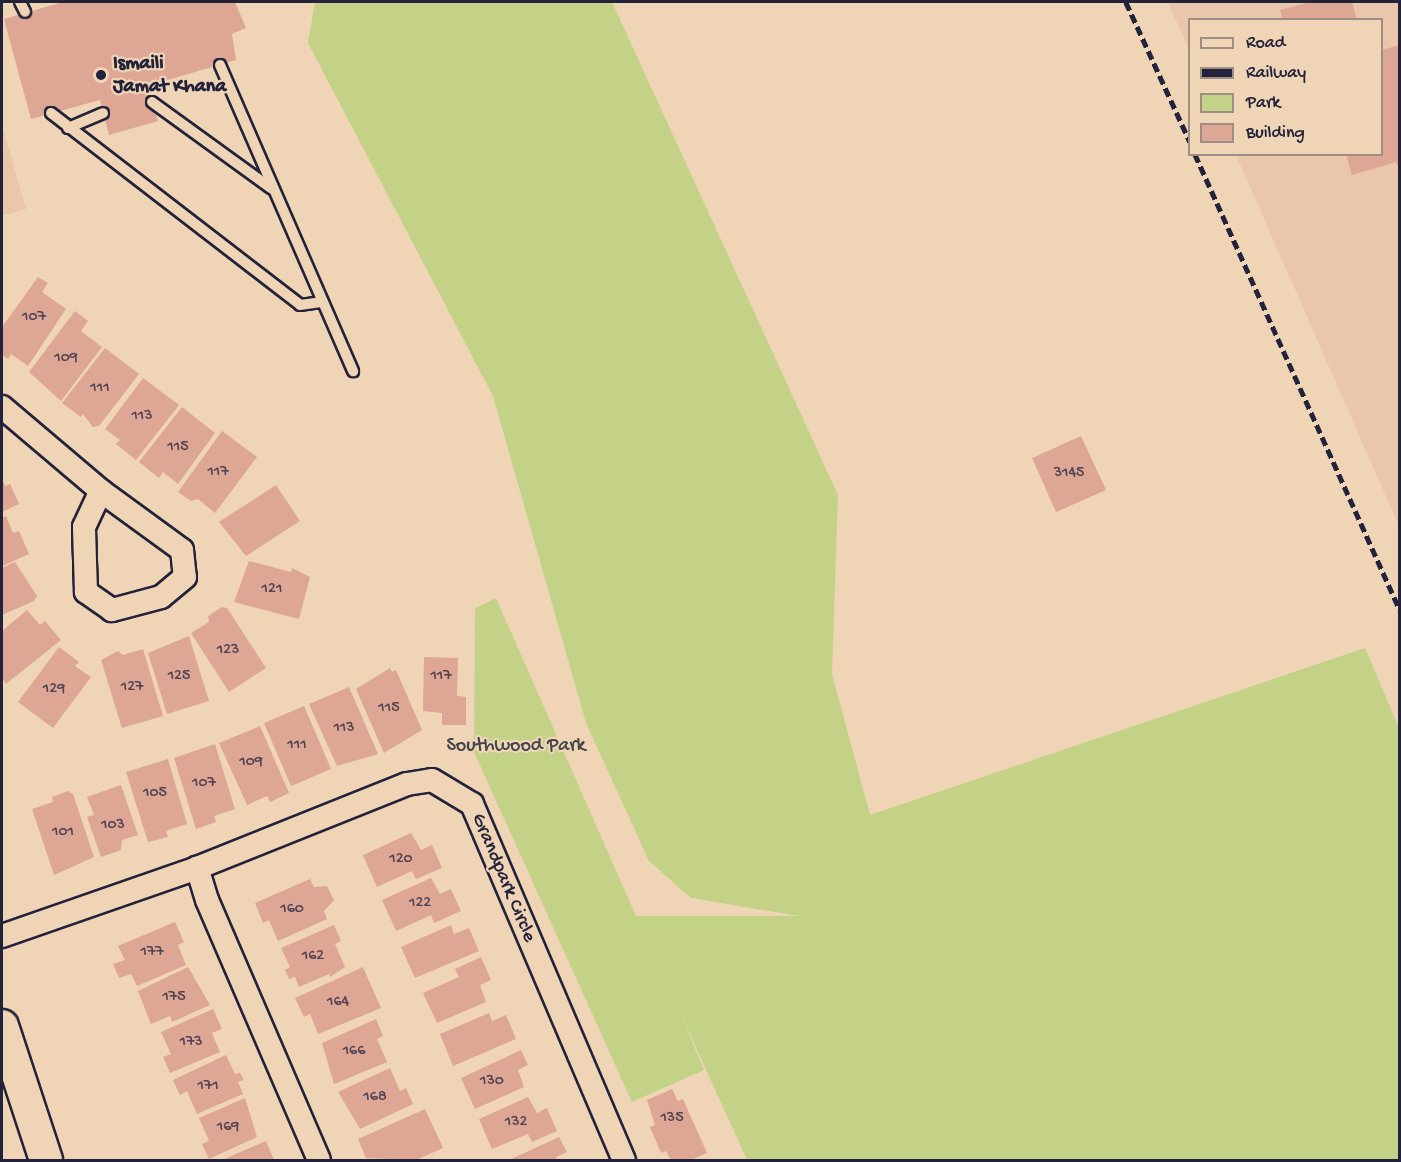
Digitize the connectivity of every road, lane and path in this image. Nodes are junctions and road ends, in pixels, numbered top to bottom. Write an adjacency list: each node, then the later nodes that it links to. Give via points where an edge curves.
1 (20, 2): 2 (lane)
2 (25, 12)
3 (220, 65): 8 (lane)
4 (153, 102): 8 (lane)
5 (51, 113): 7 (lane)
6 (103, 113): 7 (lane)
7 (68, 128): 9 (lane, via 300,304)
8 (271, 188): 9 (lane)
9 (321, 302): 10 (lane)
10 (353, 371)
11 (2, 407): 12 (street)
12 (101, 491): 12 (street, via 84,527 86,592 112,610 161,597 185,577 182,550)
13 (197, 868): 14 (street, Grandpark Circle); 17 (street, via 207,900); 18 (street, Grandpark Circle, via 407,784 432,780 451,789 472,804)
14 (2, 936)
15 (2, 1026): 16 (street)
16 (46, 1161)
17 (319, 1161)
18 (624, 1161)

